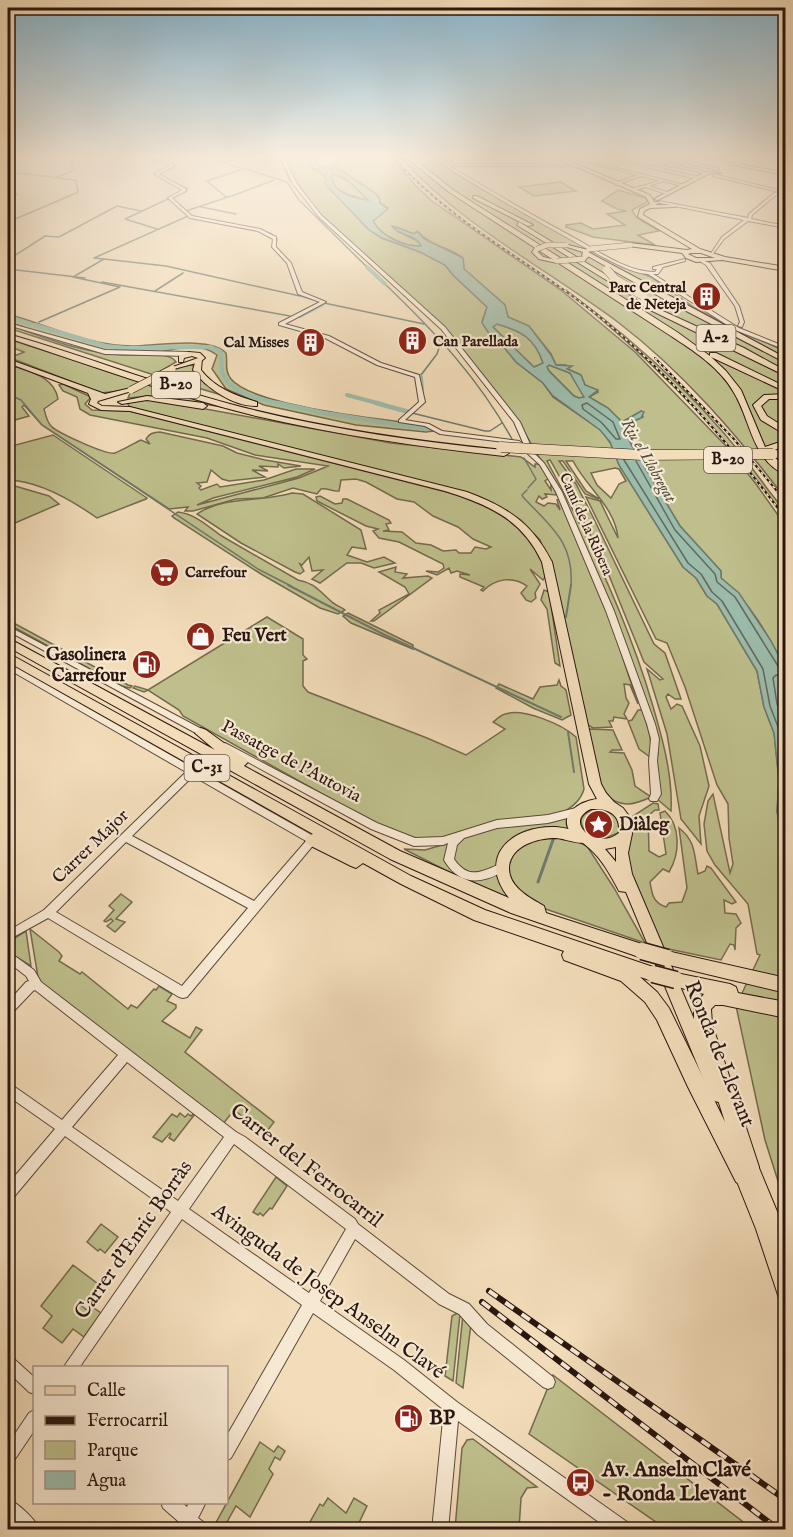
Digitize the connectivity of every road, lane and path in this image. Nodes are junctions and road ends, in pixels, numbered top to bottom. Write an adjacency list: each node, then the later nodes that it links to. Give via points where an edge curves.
1 (259, 230): 58 (street, via 275,238 274,247 289,263 300,293 324,302 281,324 327,337 379,364 417,376 422,402 401,421 428,425 440,432)
2 (335, 230): 58 (street, Camí de la Ribera, via 451,337 517,422)
3 (508, 230): 14 (highway)
4 (511, 230): 28 (highway)
5 (518, 230): 26 (highway, A-2)
6 (528, 230): 15 (highway, A-2)
7 (539, 230): 12 (highway)
8 (556, 230): 22 (street, via 610,259)
9 (559, 230): 22 (street)
10 (657, 230): 17 (main road)
11 (733, 230): 18 (street, via 720,240)
12 (569, 245): 14 (main road, bridge, via 547,245); 16 (main road)
13 (630, 246): 16 (main road, bridge); 17 (main road); 17 (main road)
14 (536, 250): 19 (main road)
15 (566, 253): 25 (highway, via 603,273); 31 (highway, A-2, via 630,293)
16 (588, 253): 19 (main road, bridge, via 557,261); 20 (highway)
17 (686, 255): 18 (main road, via 699,251); 21 (main road); 24 (street)
18 (712, 256): 21 (main road); 23 (main road)
19 (544, 259): 28 (highway)
20 (597, 260): 25 (highway); 27 (highway, bridge, via 615,279)
21 (702, 261): 30 (street, via 737,306)
22 (639, 269): 24 (street)
23 (786, 269)
24 (655, 271): 30 (street, via 689,300)
25 (633, 283): 27 (highway)
26 (614, 290): 44 (highway, A-2); 45 (highway)
27 (643, 290): 31 (highway); 42 (highway)
28 (629, 305): 33 (highway)
29 (8, 324): 38 (street, via 92,350)
30 (740, 328): 36 (street)
31 (707, 330): 43 (highway, A-2)
32 (8, 331): 55 (highway, B-20, via 203,393)
33 (674, 334): 35 (highway); 61 (highway, via 731,381 744,403 757,444 768,459)
34 (8, 336): 54 (highway, B-20, via 184,393)
35 (704, 350): 45 (highway); 47 (highway)
36 (786, 350)
37 (188, 354): 38 (street); 40 (main road); 41 (main road, via 200,355)
38 (167, 355): 40 (street)
39 (8, 361): 49 (main road)
40 (183, 361): 41 (main road); 46 (main road, bridge)
41 (199, 361): 55 (highway, via 197,370 219,389 247,402)
42 (786, 361)
43 (786, 368)
44 (786, 374)
45 (786, 379)
46 (131, 390): 48 (main road); 51 (main road)
47 (786, 390)
48 (112, 395): 49 (main road); 51 (main road)
49 (96, 396): 52 (main road, via 92,404 95,407)
50 (786, 396): 56 (highway, via 767,397 757,405 764,418)
51 (122, 401): 52 (main road); 53 (main road); 54 (highway, via 147,398)
52 (111, 408): 53 (main road)
53 (130, 409): 64 (main road, via 448,489 496,507 526,529 543,552)
54 (273, 417): 59 (highway, B-20, via 370,436)
55 (311, 420): 59 (highway, B-20)
56 (786, 432)
57 (786, 443): 60 (highway)
58 (527, 444): 69 (street, Camí de la Ribera, via 559,492 610,611 639,692 655,739)
59 (503, 450): 60 (highway, B-20, bridge); 60 (highway, B-20, via 597,459)
60 (779, 457)
61 (786, 472)
62 (8, 628): 67 (street, Passatge de l'Autovia)
63 (8, 642): 72 (highway, C-31)
64 (567, 656): 70 (main road, Ronda de Llevant, via 595,784); 71 (main road, Ronda de Llevant, via 588,779 589,791)
65 (8, 657): 79 (highway, C-31)
66 (8, 666): 68 (street)
67 (201, 733): 72 (highway, via 247,767 317,805); 75 (street, Passatge de l'Autovia, via 395,836 431,843)
68 (192, 772): 74 (street, Carrer Major); 76 (street)
69 (654, 799)
70 (610, 806): 71 (main road, via 597,803); 73 (main road, Ronda de Llevant, via 625,819)
71 (581, 808): 75 (street, Passatge de l'Autovia, via 548,819 497,824); 77 (main road, Ronda de Llevant, via 574,825)
72 (331, 819): 84 (highway, C-31, via 448,881)
73 (625, 835): 77 (main road, via 612,843); 96 (main road, Ronda de Llevant, via 625,874)
74 (125, 837): 80 (street); 81 (street, Carrer Major)
75 (460, 837): 78 (street, via 449,860 458,871 472,878)
76 (312, 840): 79 (highway); 80 (street)
77 (588, 840): 78 (highway, via 547,831 526,835 504,854); 96 (main road, Ronda de Llevant, via 613,868 627,893)
78 (502, 867): 84 (highway, via 511,891 528,906)
79 (406, 880): 82 (highway, C-31)
80 (255, 907): 81 (street, via 183,993)
81 (48, 913): 83 (street, Carrer Major)
82 (480, 915): 88 (highway, C-31, bridge); 96 (highway, via 515,934 627,976 651,997)
83 (8, 936)
84 (592, 936): 87 (highway, C-31, bridge)
85 (8, 956): 86 (street, Carrer del Ferrocarril, via 30,973)
86 (36, 984): 90 (street); 92 (street, Carrer del Ferrocarril)
87 (786, 986)
88 (724, 994): 89 (highway, C-31); 91 (highway); 96 (highway, via 704,1002 701,1014)
89 (786, 1004)
90 (8, 1009)
91 (786, 1010)
92 (127, 1054): 94 (street); 95 (street, Carrer del Ferrocarril)
93 (8, 1089): 94 (street, Avinguda de Josep Anselm Clavé)
94 (62, 1128): 97 (street); 98 (street, Avinguda de Josep Anselm Clavé)
95 (232, 1136): 98 (street, Carrer d'Enric Borràs); 99 (street, Carrer del Ferrocarril)
96 (746, 1171): 100 (main road, Ronda de Llevant); 101 (main road, Ronda de Llevant)
97 (8, 1193)
98 (179, 1210): 102 (street, Avinguda de Josep Anselm Clavé); 104 (street, Carrer d'Enric Borràs)
99 (353, 1229): 102 (street); 105 (street, Carrer del Ferrocarril, via 444,1299 464,1309 482,1329)
100 (786, 1257)
101 (786, 1292)
102 (311, 1303): 107 (street, Avinguda de Josep Anselm Clavé); 109 (street)
103 (8, 1363): 106 (street)
104 (71, 1366)
105 (548, 1382)
106 (33, 1386)
107 (452, 1407): 116 (street); 117 (street, Avinguda de Josep Anselm Clavé)
108 (33, 1420): 110 (street)
109 (228, 1449)
110 (8, 1457)
111 (170, 1504): 114 (street)
112 (198, 1504): 114 (street)
113 (8, 1507): 115 (street)
114 (190, 1526)
115 (32, 1530)
116 (440, 1530)
117 (624, 1530)

